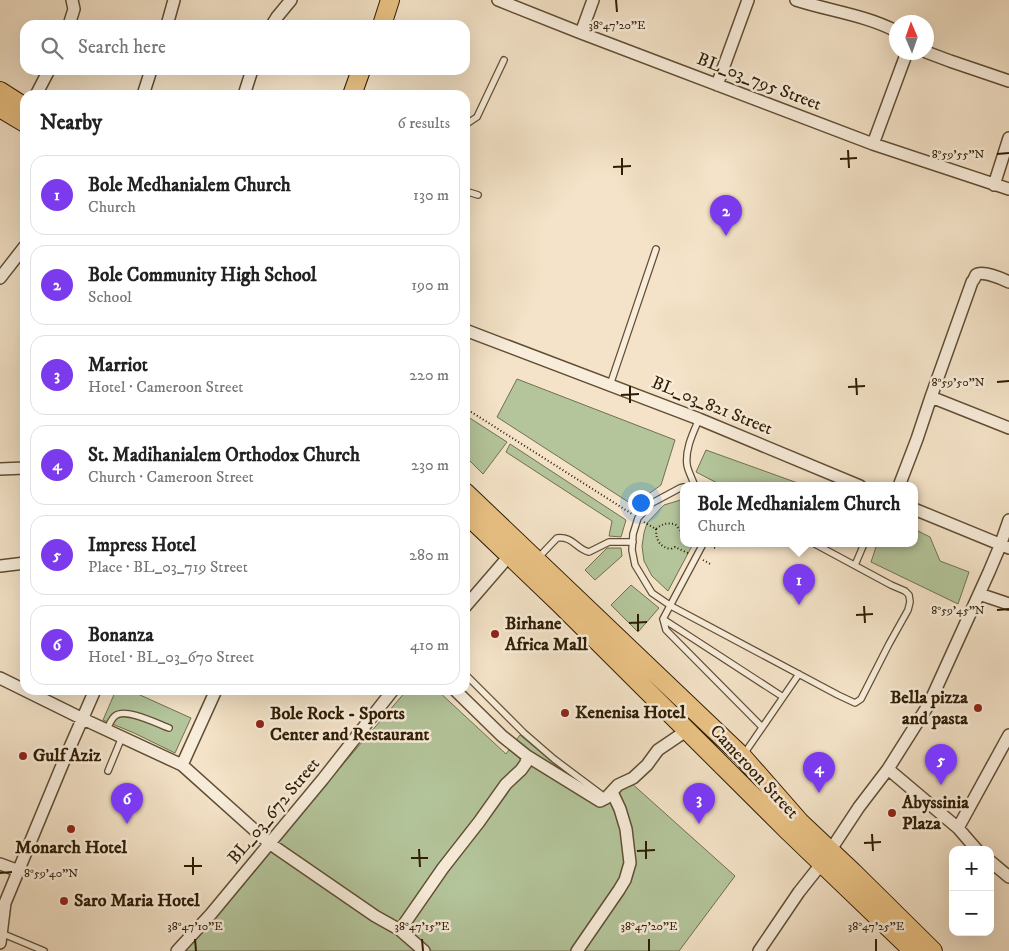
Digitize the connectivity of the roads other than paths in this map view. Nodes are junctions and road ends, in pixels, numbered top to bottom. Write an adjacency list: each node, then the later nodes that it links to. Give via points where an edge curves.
1 (72, 0): 10 (street, via 74,9)
2 (174, 0): 11 (street)
3 (290, 0): 12 (street)
4 (384, 0): 13 (main road)
5 (390, 0): 14 (main road)
6 (498, 0): 16 (street, BL_03_795 Street)
7 (593, 0): 16 (street)
8 (748, 0): 26 (street)
9 (796, 0): 15 (street)
10 (71, 20)
11 (168, 20)
12 (274, 20)
13 (378, 20)
14 (384, 20)
15 (889, 28)
16 (581, 33): 26 (street, BL_03_795 Street)
17 (934, 55): 25 (street)
18 (504, 60): 36 (lane, via 477,117)
19 (904, 60): 38 (street)
20 (46, 75): 27 (street)
21 (149, 75): 28 (street)
22 (250, 75): 29 (street)
23 (359, 75): 30 (main road)
24 (365, 75): 31 (main road)
25 (1009, 80)
26 (717, 85): 38 (street, BL_03_795 Street)
27 (39, 90)
28 (145, 90)
29 (246, 90)
30 (354, 90)
31 (360, 90)
32 (0, 91): 33 (main road)
33 (20, 104)
34 (0, 108): 35 (main road)
35 (20, 121)
36 (470, 122)
37 (1009, 138): 39 (street)
38 (873, 144): 39 (street, BL_03_795 Street)
39 (994, 185): 40 (street, BL_03_795 Street)
40 (1009, 189)
41 (470, 193): 42 (lane)
42 (478, 195)
43 (656, 249): 48 (lane)
44 (20, 252): 45 (street)
45 (0, 278)
46 (1009, 282): 49 (street, via 984,274 976,275)
47 (470, 332): 48 (street, BL_03_821 Street)
48 (610, 385): 50 (street, BL_03_821 Street)
49 (931, 397): 51 (street); 56 (street)
50 (699, 419): 54 (lane, via 690,442 687,464); 55 (street, BL_03_821 Street)
51 (1009, 428)
52 (20, 468): 53 (street)
53 (0, 469)
54 (696, 482)
55 (850, 482)
56 (901, 482)
57 (680, 488): 62 (lane, via 652,503 638,518)
58 (470, 497): 68 (main road, Cameroon Street)
59 (918, 511): 66 (street)
60 (470, 518): 67 (main road, Cameroon Street)
61 (1009, 520): 66 (street)
62 (633, 542): 68 (lane, via 609,542 589,552 566,538 557,538); 76 (lane, via 635,565 643,580 652,593)
63 (701, 547): 76 (lane)
64 (821, 547): 70 (lane)
65 (863, 547): 70 (lane)
66 (1005, 547): 72 (street)
67 (509, 556): 73 (main road, Cameroon Street); 74 (street)
68 (536, 560): 73 (main road, Cameroon Street)
69 (20, 564): 71 (street)
70 (855, 565): 78 (lane, via 905,591 910,602 862,699 855,703)
71 (0, 566)
72 (979, 594): 75 (street); 98 (street, via 929,704)
73 (566, 599): 92 (main road, Cameroon Street); 96 (main road, Cameroon Street)
74 (470, 601)
75 (1009, 604)
76 (671, 606): 77 (lane); 78 (lane)
77 (663, 619): 87 (lane); 89 (lane, via 666,630)
78 (798, 674): 87 (lane)
79 (0, 678): 81 (street)
80 (470, 679): 100 (lane, via 554,759)
81 (20, 688)
82 (34, 695): 88 (street)
83 (93, 695): 88 (street)
84 (214, 695): 97 (street)
85 (389, 695): 102 (street, BL_03_672 Street)
86 (460, 695): 95 (street)
87 (783, 697): 89 (lane)
88 (83, 719): 91 (street); 107 (street)
89 (762, 727): 96 (lane)
90 (169, 728): 91 (lane, via 121,713 115,716)
91 (106, 730): 94 (street)
92 (686, 731): 100 (street, via 658,750 633,778 618,785); 104 (main road, Cameroon Street)
93 (1009, 735): 101 (street)
94 (122, 737): 97 (street); 99 (lane)
95 (527, 756): 100 (street, via 600,801); 109 (street, via 521,770 506,784)
96 (742, 756): 104 (main road, Cameroon Street)
97 (182, 765): 102 (street)
98 (888, 769): 101 (street); 104 (street)
99 (108, 771)
100 (609, 795): 114 (street, via 620,809 626,830 628,872 626,880)
101 (958, 828): 103 (street)
102 (270, 843): 109 (street); 112 (street, BL_03_672 Street)
103 (974, 846)
104 (826, 856): 115 (street); 116 (main road, Cameroon Street); 117 (main road, Cameroon Street)
105 (994, 863): 108 (street)
106 (0, 864): 107 (street)
107 (19, 871): 110 (street, via 5,903)
108 (1007, 871)
109 (400, 930): 113 (street)
110 (0, 938): 111 (lane)
111 (44, 951)
112 (177, 951)
113 (424, 951)
114 (577, 951)
115 (759, 951)
116 (913, 951)
117 (933, 951)

